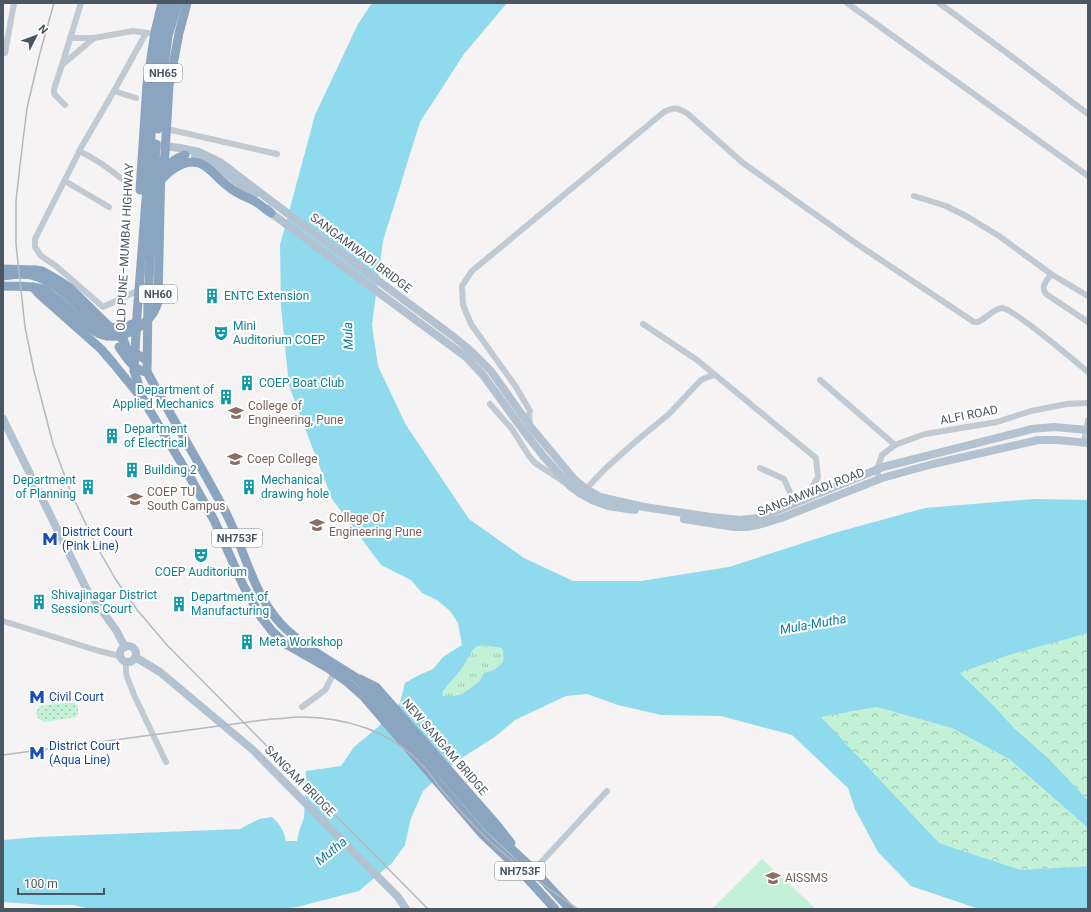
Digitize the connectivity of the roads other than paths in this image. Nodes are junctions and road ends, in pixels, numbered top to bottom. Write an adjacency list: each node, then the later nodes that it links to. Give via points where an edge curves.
1 (14, 3): 12 (street)
2 (81, 3): 10 (street)
3 (162, 3): 9 (highway, OLD PUNE–MUMBAI HIGHWAY / NH60)
4 (170, 3): 52 (highway, via 163,29 155,85 137,315 134,371)
5 (178, 3): 19 (highway, NH65, via 168,36)
6 (187, 3): 18 (highway, via 174,59)
7 (847, 3): 25 (street)
8 (939, 3): 17 (street)
9 (150, 33): 11 (street, via 133,31); 14 (street); 19 (highway, OLD PUNE–MUMBAI HIGHWAY / NH60, via 147,84)
10 (70, 38): 11 (street); 13 (street)
11 (94, 38): 13 (street)
12 (5, 53)
13 (62, 65): 16 (street, via 54,93)
14 (114, 91): 15 (street); 20 (street)
15 (136, 98)
16 (65, 105)
17 (1088, 114)
18 (167, 129): 19 (highway); 21 (street)
19 (153, 147): 22 (main road, SANGAMWADI BRIDGE); 23 (main road, SANGAMWADI BRIDGE); 24 (highway); 26 (highway, NH65, via 161,162); 38 (highway, OLD PUNE–MUMBAI HIGHWAY / NH60, via 140,197); 40 (highway)
20 (79, 151): 27 (street); 28 (street, via 102,163)
21 (277, 154)
22 (185, 155): 23 (main road, SANGAMWADI BRIDGE); 24 (highway, via 178,157)
23 (199, 155): 31 (main road, SANGAMWADI BRIDGE, via 231,177 262,202); 45 (main road, SANGAMWADI BRIDGE, via 220,162)
24 (164, 170): 40 (highway, via 155,302)
25 (1088, 176)
26 (161, 180): 31 (highway, via 168,172 184,163 198,163 205,166 228,187); 37 (highway, NH60, via 158,302 156,310 147,322 120,337 97,334 57,298 44,289)
27 (65, 181): 30 (street); 38 (street, via 35,239 35,247 41,256 103,307)
28 (131, 186)
29 (914, 196): 34 (street, via 946,206 968,217)
30 (109, 206)
31 (271, 213): 45 (main road, SANGAMWADI BRIDGE)
32 (3, 270): 33 (highway)
33 (30, 272): 35 (highway); 44 (highway, OLD PUNE–MUMBAI HIGHWAY, via 42,271 70,288); 46 (highway, via 65,293)
34 (1051, 274): 39 (street); 41 (street, via 1043,286 1046,294)
35 (3, 276)
36 (3, 286): 37 (highway)
37 (32, 287): 52 (highway, via 101,350)
38 (135, 292): 42 (highway, OLD PUNE–MUMBAI HIGHWAY / NH60)
39 (1088, 296)
40 (148, 310): 47 (highway)
41 (1088, 322)
42 (132, 324): 44 (highway, via 123,328); 46 (highway, OLD PUNE–MUMBAI HIGHWAY / NH60)
43 (643, 324): 50 (street, via 698,360)
44 (109, 326): 46 (highway, OLD PUNE–MUMBAI HIGHWAY, via 124,341)
45 (453, 341): 57 (main road, SANGAMWADI BRIDGE, via 471,351 491,371)
46 (126, 349): 47 (highway, OLD PUNE–MUMBAI HIGHWAY); 48 (highway, via 130,361 138,370)
47 (148, 360): 48 (highway)
48 (147, 372): 73 (highway, NH753F, via 227,516 253,578 271,611 300,641 355,677)
49 (1088, 372): 57 (street, via 1031,325 1006,309 997,309 983,320 974,322 856,244 743,163 688,114 672,108 472,271 462,286 464,305 471,324 530,411)
50 (715, 375): 65 (street, via 701,380 669,414 606,468); 66 (street, via 816,458 818,476)
51 (820, 380): 60 (street)
52 (144, 401): 72 (highway, NH753F, via 214,520 243,585 261,617 286,644)
53 (1088, 403): 60 (street, ALFI ROAD, via 1067,404 1031,411 997,422 925,434)
54 (490, 404): 64 (street, via 512,429 535,463)
55 (3, 419): 69 (main road, via 87,590)
56 (1088, 420): 58 (street)
57 (526, 428): 64 (main road, SANGAMWADI BRIDGE)
58 (1087, 430): 59 (street); 62 (main road, SANGAMWADI ROAD, via 1054,427 1032,429)
59 (1086, 442): 63 (main road, SANGAMWADI ROAD, via 1038,440)
60 (895, 445): 62 (street, ALFI ROAD, via 882,455)
61 (760, 468): 67 (street, via 784,479)
62 (877, 469): 63 (street); 66 (main road, SANGAMWADI ROAD)
63 (879, 479): 65 (main road, SANGAMWADI ROAD, via 781,518 746,527 619,508 592,500)
64 (572, 482): 65 (main road, SANGAMWADI ROAD)
65 (584, 492): 67 (main road, SANGAMWADI ROAD, via 637,506 740,520 759,518)
66 (805, 499): 67 (main road, SANGAMWADI ROAD)
67 (796, 503)
68 (3, 621): 71 (street)
69 (125, 647): 70 (main road, via 134,649); 71 (main road, via 122,649)
70 (135, 657): 71 (main road, via 131,662); 80 (main road, SANGAM BRIDGE, via 160,672 253,750 398,897)
71 (123, 659): 75 (street, via 135,697)
72 (334, 673): 73 (highway, NH753F); 74 (street, via 325,690)
73 (370, 692): 77 (highway, NH753F); 77 (highway, NEW SANGAM BRIDGE / NH753F)
74 (302, 707)
75 (166, 762)
76 (607, 791): 79 (street)
77 (490, 829): 78 (highway, NH753F); 79 (highway, NH753F)
78 (500, 845): 79 (highway, NH753F); 81 (highway, NH753F)
79 (534, 870): 82 (highway, NH753F)
80 (406, 909)
81 (555, 909)
82 (570, 909)

